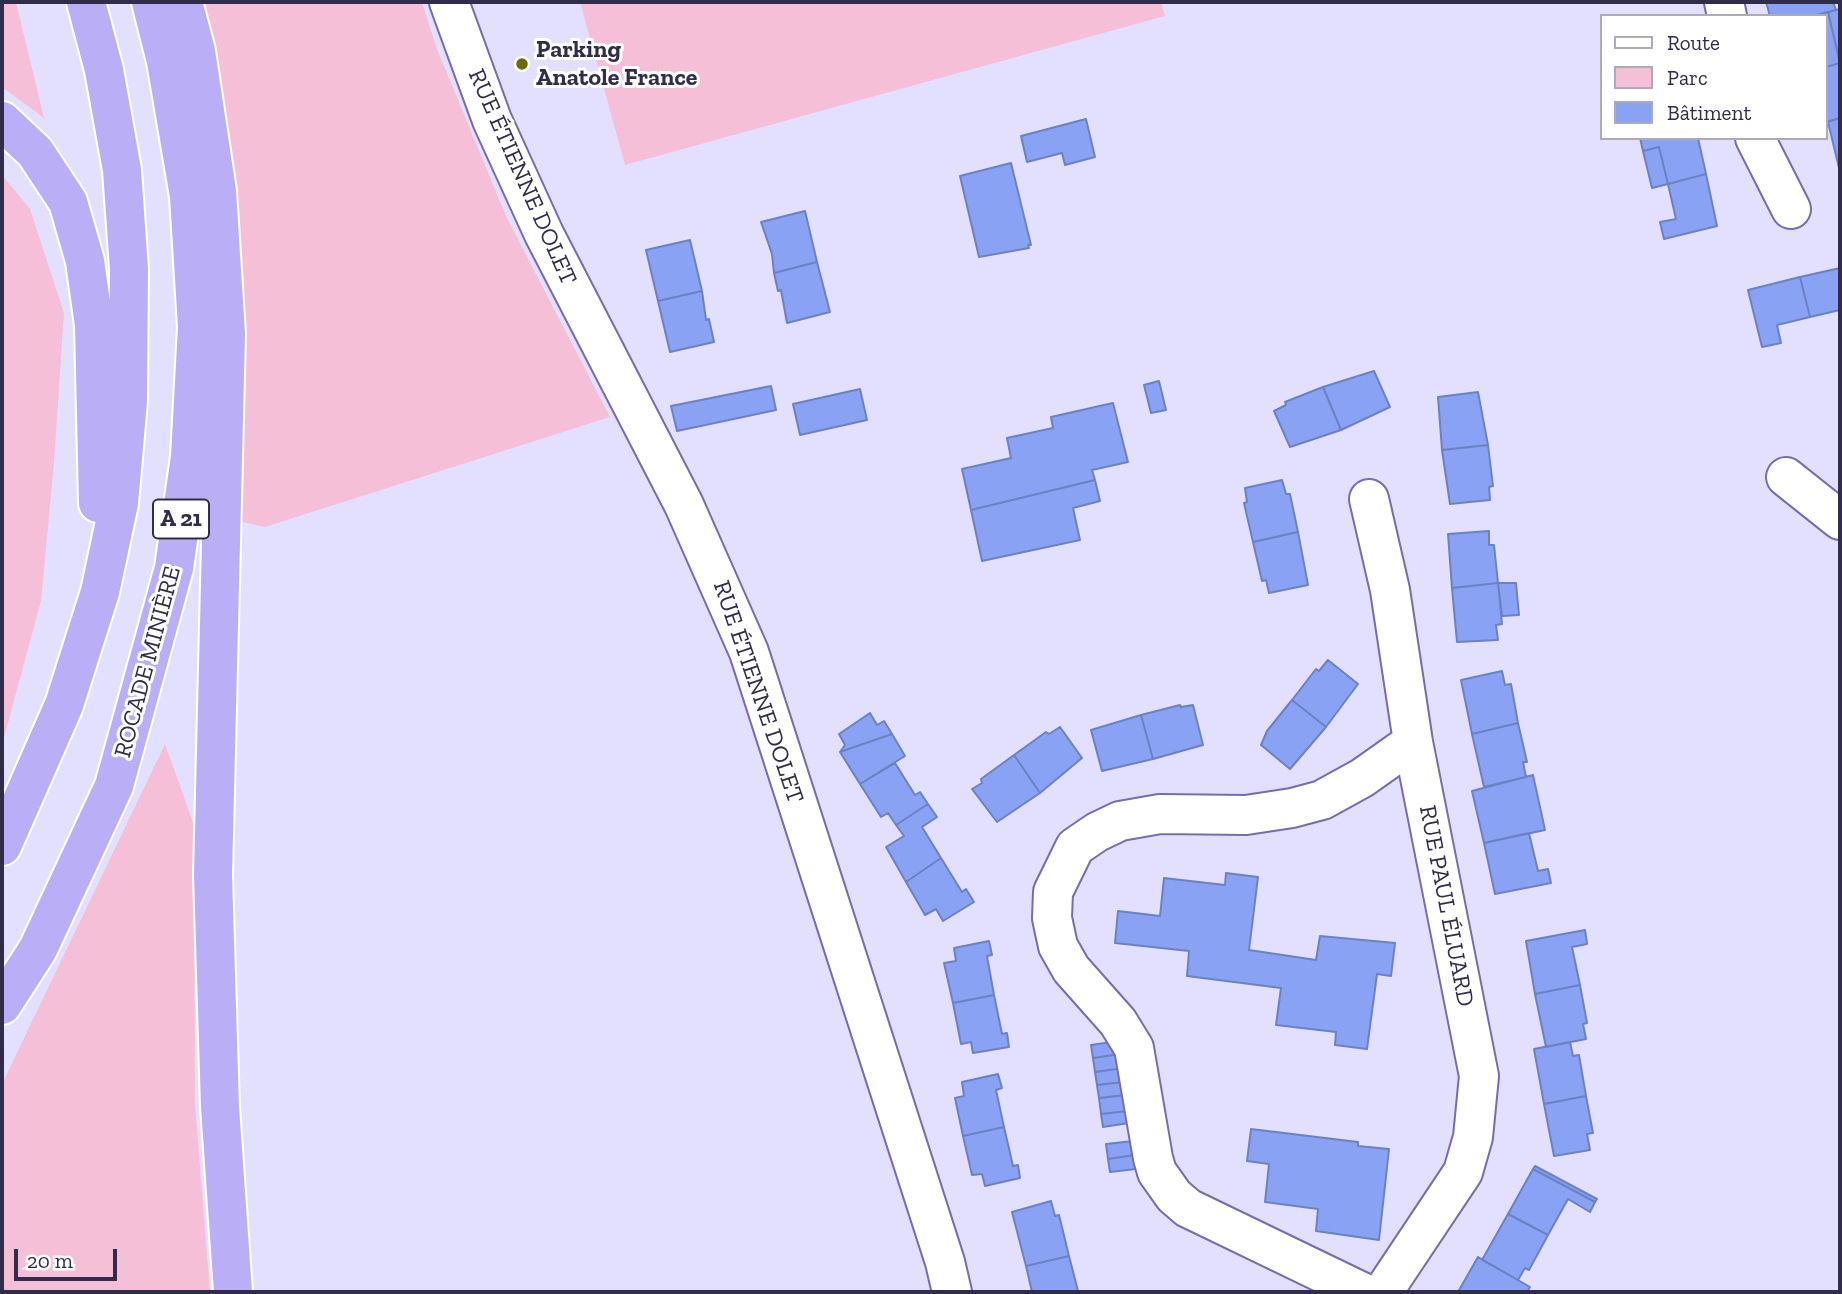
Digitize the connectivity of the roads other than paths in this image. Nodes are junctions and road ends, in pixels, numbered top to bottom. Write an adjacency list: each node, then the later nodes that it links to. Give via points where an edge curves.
1 (86, 2): 11 (highway, A 21, via 122,170 128,269 128,401 121,490)
2 (151, 2): 14 (highway, ROCADE MINIÈRE / A 21, via 190,196 197,327 190,457 178,544 114,786 38,949)
3 (183, 2): 15 (highway, via 196,51 217,191 226,334 213,875 220,1107)
4 (449, 2): 16 (street, RUE ÉTIENNE DOLET, via 492,120 544,234 684,505 749,652)
5 (2, 121): 11 (highway, via 35,152 68,202 85,261 94,326)
6 (1756, 140): 7 (street)
7 (1791, 209)
8 (1786, 477): 10 (street)
9 (1369, 499): 12 (street, RUE PAUL ÉLUARD, via 1390,590)
10 (1840, 520)
11 (100, 593): 13 (highway, A 21, via 64,705)
12 (1413, 741): 17 (street, via 1322,800 1246,815 1160,814 1120,821 1075,847 1053,892 1052,918 1064,958 1134,1048 1153,1158 1174,1196 1188,1208); 18 (street, RUE PAUL ÉLUARD, via 1475,1047 1479,1104 1463,1172)
13 (2, 846)
14 (2, 1005)
15 (233, 1292)
16 (952, 1292)
17 (1362, 1292)
18 (1383, 1292)

